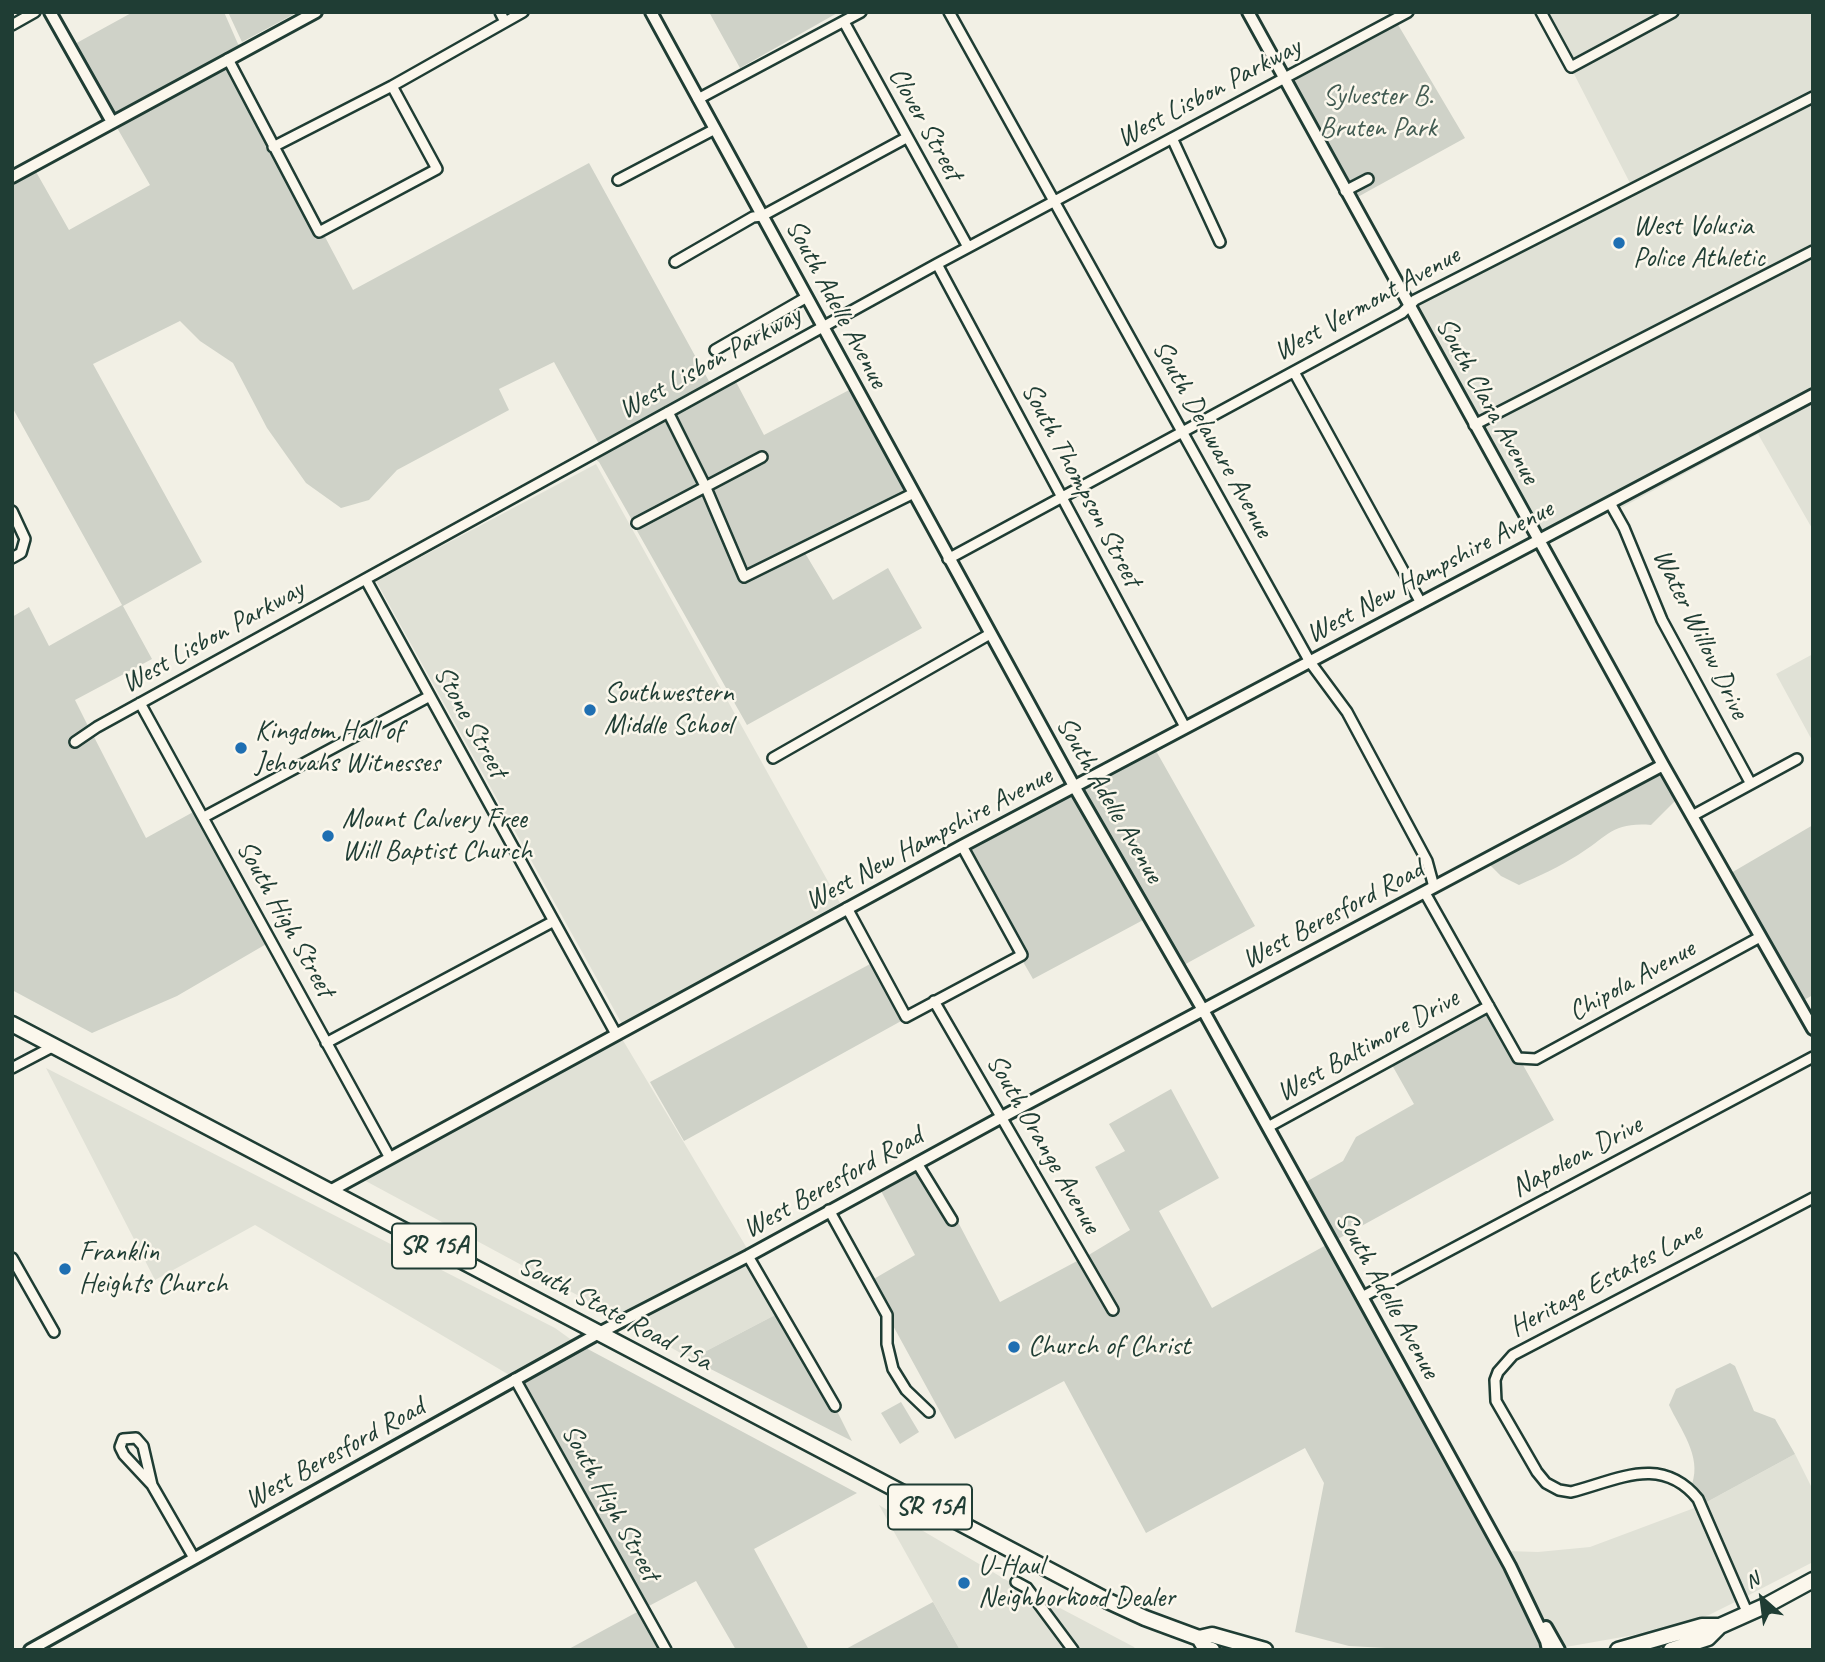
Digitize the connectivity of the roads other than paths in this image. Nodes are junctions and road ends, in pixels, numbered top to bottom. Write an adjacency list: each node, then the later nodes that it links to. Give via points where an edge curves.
1 (35, 12): 15 (street)
2 (50, 12): 21 (street)
3 (316, 12): 16 (street)
4 (500, 12): 13 (street)
5 (523, 12): 13 (street)
6 (651, 12): 20 (street, South Adelle Avenue)
7 (860, 12): 14 (street)
8 (949, 12): 30 (street, South Delaware Avenue)
9 (1248, 12): 17 (street, South Clara Avenue)
10 (1408, 12): 17 (street, West Lisbon Parkway)
11 (1541, 12): 12 (street, via 1571,67)
12 (1673, 12)
13 (505, 22): 18 (street)
14 (844, 22): 20 (street); 23 (street, Clover Street)
15 (12, 25)
16 (228, 59): 21 (street); 25 (street)
17 (1284, 80): 24 (street, West Lisbon Parkway); 29 (street, South Clara Avenue)
18 (392, 86): 25 (street); 25 (street, via 437,169 319,232)
19 (1813, 97): 38 (street, West Vermont Avenue)
20 (698, 99): 22 (street, South Adelle Avenue)
21 (112, 122): 26 (street)
22 (715, 129): 28 (street); 31 (street, South Adelle Avenue)
23 (906, 138): 31 (street); 33 (street, Clover Street)
24 (1172, 138): 30 (street, West Lisbon Parkway); 32 (street)
25 (274, 147)
26 (12, 177)
27 (1368, 179): 29 (street)
28 (618, 180)
29 (1345, 191): 38 (street, South Clara Avenue)
30 (1054, 201): 33 (street, West Lisbon Parkway); 45 (street, South Delaware Avenue)
31 (762, 216): 35 (street); 37 (street, South Adelle Avenue)
32 (1220, 242)
33 (968, 247): 36 (street, West Lisbon Parkway)
34 (1813, 251): 44 (street)
35 (675, 262)
36 (937, 264): 39 (street, West Lisbon Parkway); 49 (street, South Thompson Street)
37 (807, 297): 39 (street, South Adelle Avenue); 40 (street)
38 (1409, 307): 41 (street, West Vermont Avenue); 44 (street, South Clara Avenue)
39 (823, 327): 43 (street, West Lisbon Parkway); 48 (street, South Adelle Avenue)
40 (715, 350)
41 (1294, 372): 45 (street, West Vermont Avenue); 57 (street)
42 (1813, 396): 50 (street, West New Hampshire Avenue)
43 (668, 412): 47 (street); 56 (street, West Lisbon Parkway)
44 (1474, 425): 53 (street, South Clara Avenue)
45 (1182, 432): 49 (street, West Vermont Avenue); 59 (street, South Delaware Avenue)
46 (762, 457): 47 (street)
47 (706, 488): 48 (street, via 744,577); 52 (street)
48 (912, 494): 55 (street, South Adelle Avenue)
49 (1061, 498): 55 (street, West Vermont Avenue); 62 (street, South Thompson Street)
50 (1610, 503): 53 (street, West New Hampshire Avenue); 67 (street, Water Willow Drive, via 1625,528 1662,620)
51 (12, 511): 54 (street, via 25,539 21,553)
52 (637, 523)
53 (1538, 541): 57 (street, West New Hampshire Avenue); 66 (street, South Clara Avenue)
54 (12, 558)
55 (948, 559): 58 (street, South Adelle Avenue)
56 (366, 580): 60 (street, Stone Street); 61 (street, West Lisbon Parkway)
57 (1421, 603): 59 (street, West New Hampshire Avenue)
58 (990, 634): 64 (street); 68 (street, South Adelle Avenue)
59 (1310, 662): 62 (street, West New Hampshire Avenue); 72 (street, South Delaware Avenue, via 1347,712 1427,861)
60 (430, 696): 70 (street); 74 (street, Stone Street)
61 (140, 704): 63 (street, West Lisbon Parkway); 70 (street, South High Street)
62 (1185, 727): 68 (street, West New Hampshire Avenue)
63 (75, 742)
64 (773, 758)
65 (1797, 759): 67 (street)
66 (1663, 765): 69 (street, South Clara Avenue); 72 (street, West Beresford Road)
67 (1751, 784): 69 (street)
68 (1074, 786): 71 (street, West New Hampshire Avenue); 78 (street, South Adelle Avenue)
69 (1692, 816): 75 (street, South Clara Avenue)
70 (204, 817): 83 (street, South High Street)
71 (962, 846): 73 (street, West New Hampshire Avenue); 76 (street, via 1022,955)
72 (1430, 890): 77 (street, South Delaware Avenue); 78 (street, West Beresford Road)
73 (847, 908): 76 (street, via 906,1017); 82 (street, West New Hampshire Avenue)
74 (554, 921): 82 (street, Stone Street); 83 (street)
75 (1760, 937): 79 (street, South Clara Avenue); 86 (street, Chipola Avenue, via 1536,1059)
76 (934, 1001): 88 (street, South Orange Avenue)
77 (1489, 1006): 86 (street, South Delaware Avenue, via 1518,1058); 89 (street, West Baltimore Drive)
78 (1203, 1010): 88 (street, West Beresford Road); 89 (street, South Adelle Avenue)
79 (1809, 1012): 81 (street, South Clara Avenue)
80 (12, 1024): 84 (highway, South State Road 15a / SR 15A)
81 (1813, 1029)
82 (616, 1034): 90 (street, West New Hampshire Avenue)
83 (326, 1043): 90 (street, South High Street)
84 (54, 1046): 87 (street); 92 (highway, South State Road 15a / SR 15A)
85 (1813, 1057): 98 (street, Napoleon Drive)
86 (1524, 1060)
87 (12, 1069)
88 (1002, 1116): 91 (street, West Beresford Road); 99 (street, South Orange Avenue)
89 (1268, 1127): 98 (street, South Adelle Avenue)
90 (390, 1158): 92 (street, West New Hampshire Avenue)
91 (917, 1163): 94 (street, West Beresford Road); 95 (street)
92 (330, 1191): 101 (highway, South State Road 15a / SR 15A)
93 (1813, 1198): 110 (street, Heritage Estates Lane, via 1513,1355 1495,1380 1496,1401 1546,1483 1571,1492 1643,1473 1664,1474 1689,1488)
94 (829, 1210): 96 (street, West Beresford Road); 104 (street, via 887,1315 893,1369 906,1390)
95 (952, 1220)
96 (748, 1256): 101 (street, West Beresford Road); 103 (street)
97 (12, 1258): 100 (street)
98 (1362, 1297): 109 (street, South Adelle Avenue)
99 (1112, 1310)
100 (54, 1332)
101 (599, 1333): 102 (street, West Beresford Road); 113 (highway, South State Road 15a / SR 15A, via 1108,1601)
102 (515, 1380): 106 (street, West Beresford Road); 115 (street, South High Street)
103 (835, 1406)
104 (929, 1412)
105 (152, 1485): 105 (street, via 124,1455 123,1439 136,1438 143,1446); 106 (street)
106 (194, 1558): 114 (street, West Beresford Road)
107 (1812, 1580): 110 (highway)
108 (1016, 1582): 116 (street, via 1027,1588)
109 (1531, 1609): 121 (street, South Adelle Avenue); 122 (street, South Adelle Avenue)
110 (1748, 1614): 111 (highway)
111 (1720, 1626): 112 (highway); 125 (highway, via 1708,1638)
112 (1686, 1630): 123 (highway); 124 (street, via 1677,1639)
113 (1199, 1638): 117 (highway, South State Road 15a / SR 15A); 120 (highway, South State Road 15a / SR 15A, via 1212,1635)
114 (30, 1650)
115 (666, 1650)
116 (1073, 1650)
117 (1212, 1650)
118 (1232, 1650): 119 (highway)
119 (1239, 1650)
120 (1265, 1650)
121 (1548, 1650)
122 (1559, 1650)
123 (1618, 1650)
124 (1641, 1650)
125 (1671, 1650)

